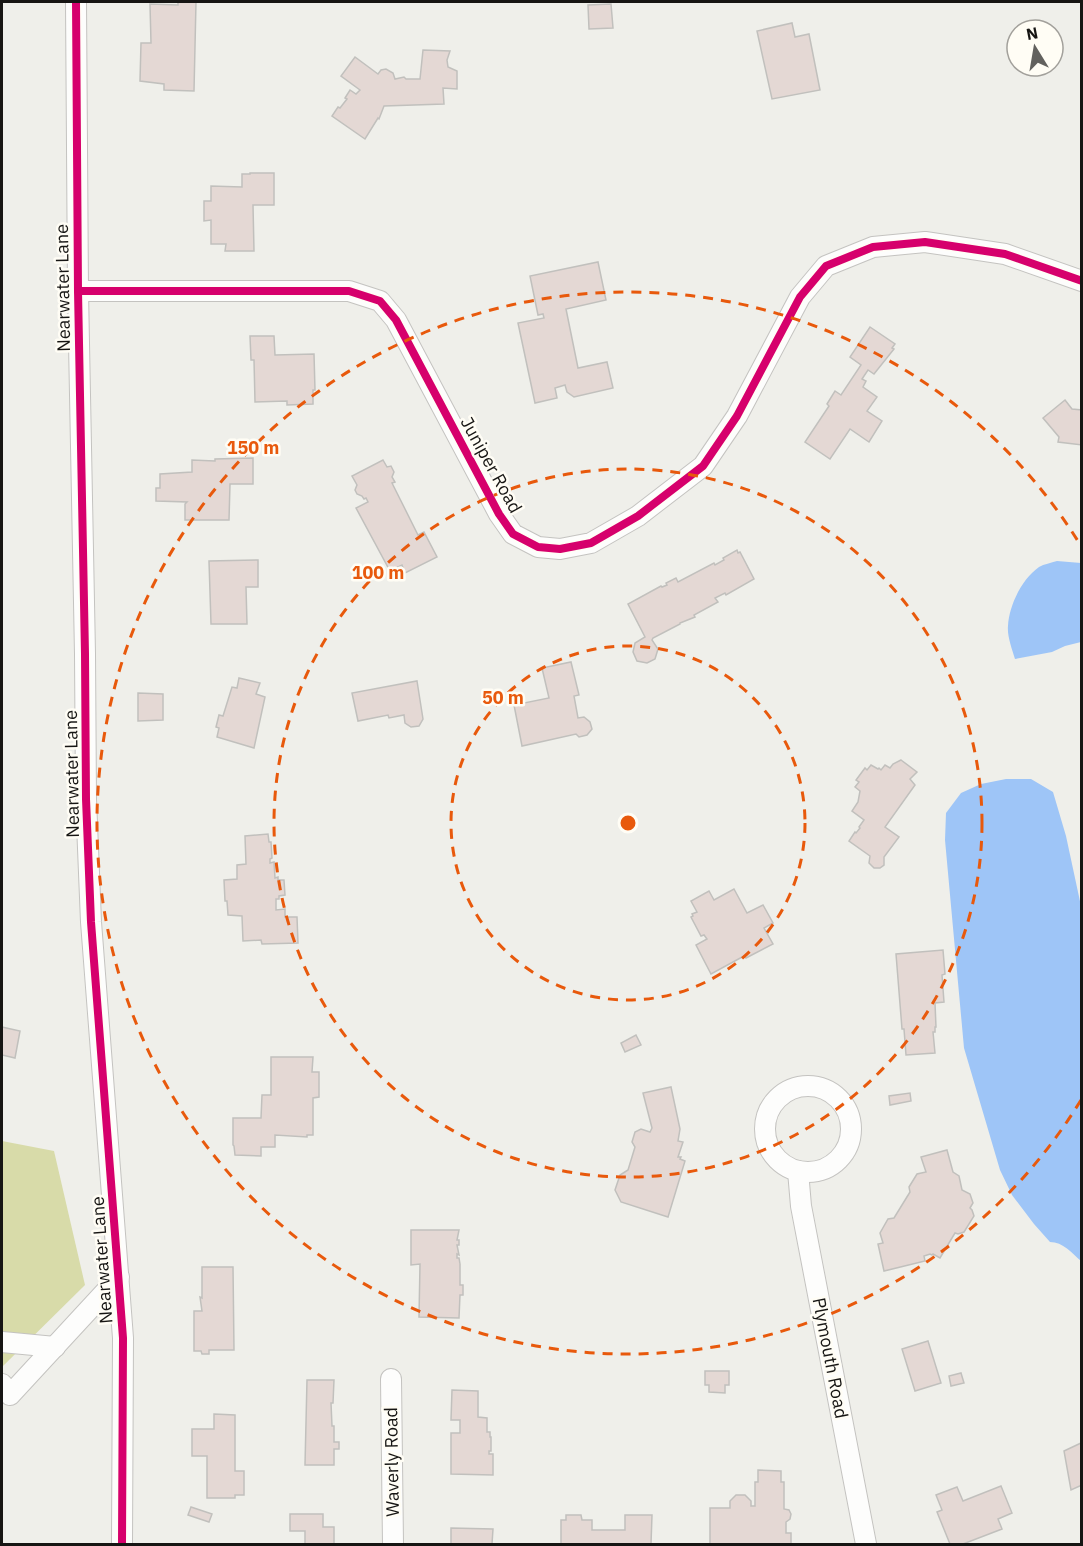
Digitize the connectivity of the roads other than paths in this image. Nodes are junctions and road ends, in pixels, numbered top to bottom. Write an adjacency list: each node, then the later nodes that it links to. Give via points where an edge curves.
1 (76, 2): 3 (street, Nearwater Lane)
2 (1082, 281): 3 (street, Juniper Road, via 1005,254 925,242 873,247 826,266 800,297 737,416 703,466 638,516 591,543 560,549 538,547 513,534 396,320 380,301 349,291)
3 (78, 291): 5 (street, Nearwater Lane, via 91,922)
4 (798, 1171): 4 (street, via 814,1172 830,1166 843,1154 850,1139 850,1122 844,1106 833,1094 818,1087 801,1086 785,1093 772,1104 766,1119 765,1136 771,1152 782,1164); 12 (street, Plymouth Road, via 801,1206)
5 (119, 1277): 7 (street); 10 (street, Nearwater Lane, via 123,1338)
6 (2, 1342): 7 (street)
7 (55, 1347): 9 (street, via 10,1395)
8 (391, 1379): 11 (street, Waverly Road)
9 (2, 1384)
10 (122, 1545)
11 (393, 1545)
12 (867, 1545)

